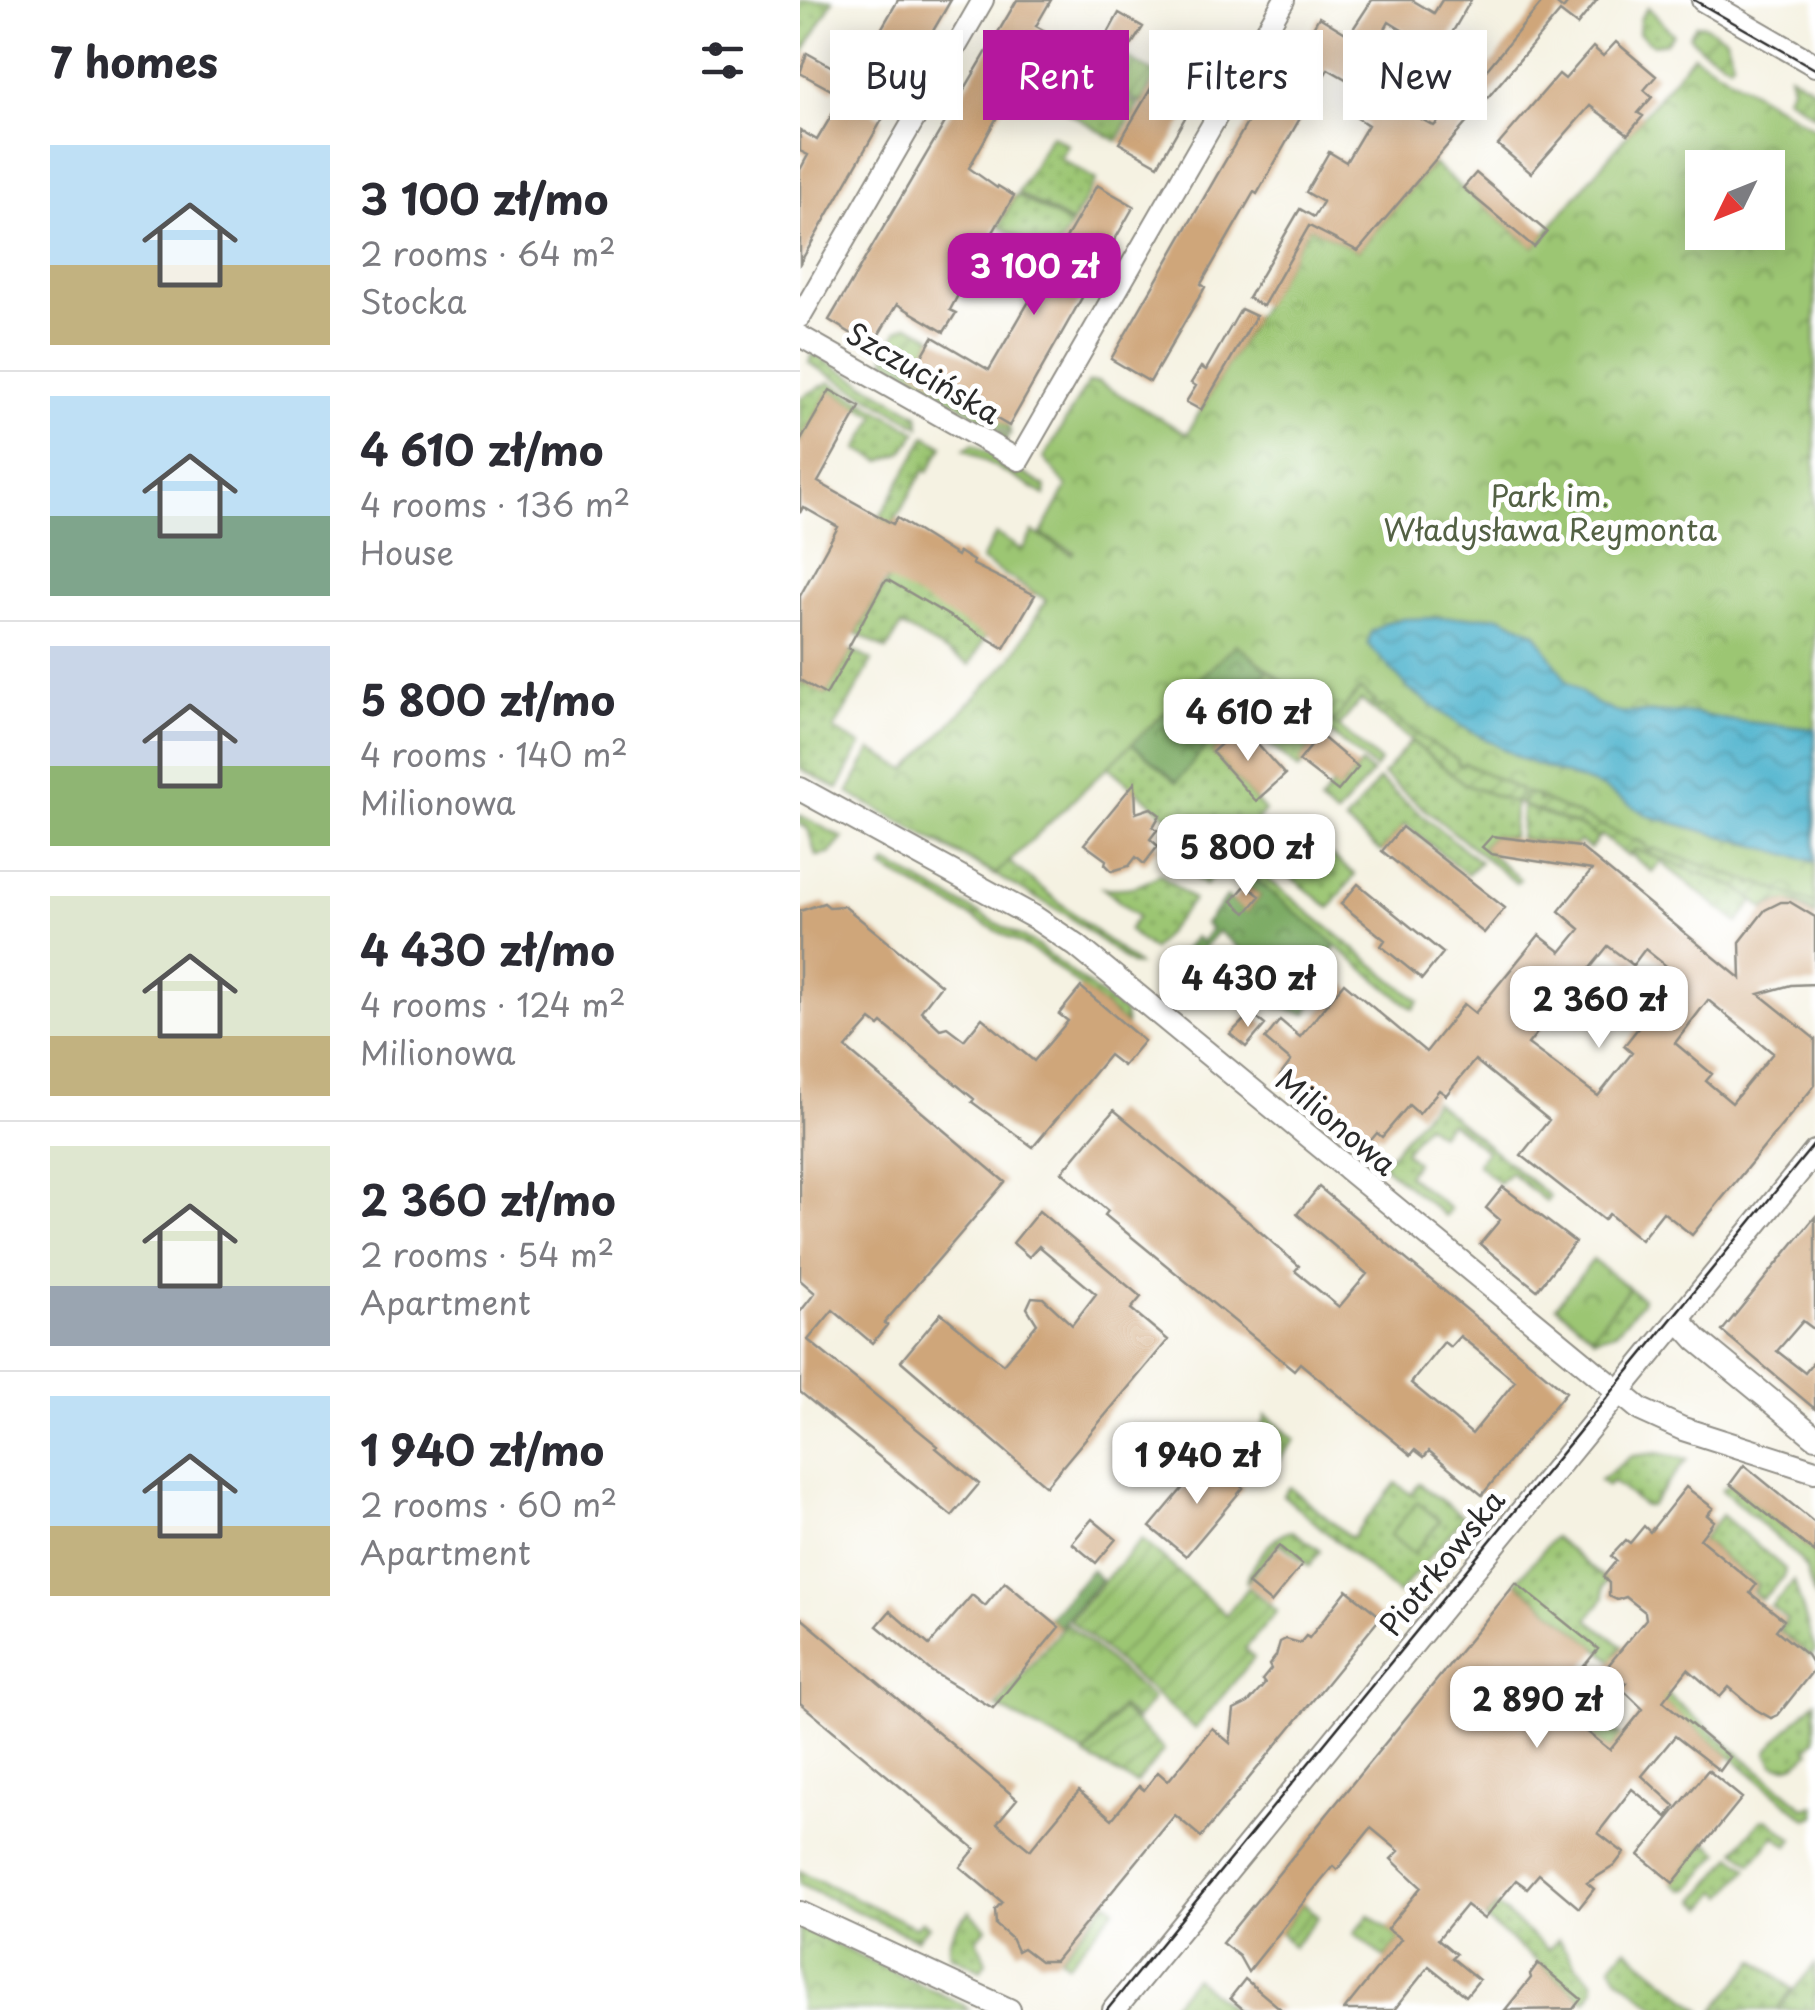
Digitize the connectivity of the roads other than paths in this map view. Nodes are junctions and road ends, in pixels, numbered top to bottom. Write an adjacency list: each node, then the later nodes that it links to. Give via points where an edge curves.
1 (984, 0): 5 (street)
2 (1284, 0): 6 (street, Szczucińska, via 1019,460)
3 (1703, 0): 4 (street)
4 (1815, 65)
5 (800, 317)
6 (800, 336)
7 (800, 789): 10 (street, Milionowa, via 1077,946)
8 (1815, 1152): 9 (street, Piotrkowska)
9 (1678, 1320): 10 (street, Piotrkowska); 11 (street)
10 (1619, 1392): 12 (street, Milionowa, via 1683,1429); 15 (street, Piotrkowska)
11 (1815, 1437)
12 (1815, 1471)
13 (800, 1913): 14 (street)
14 (1009, 2010)
15 (1114, 2010)

